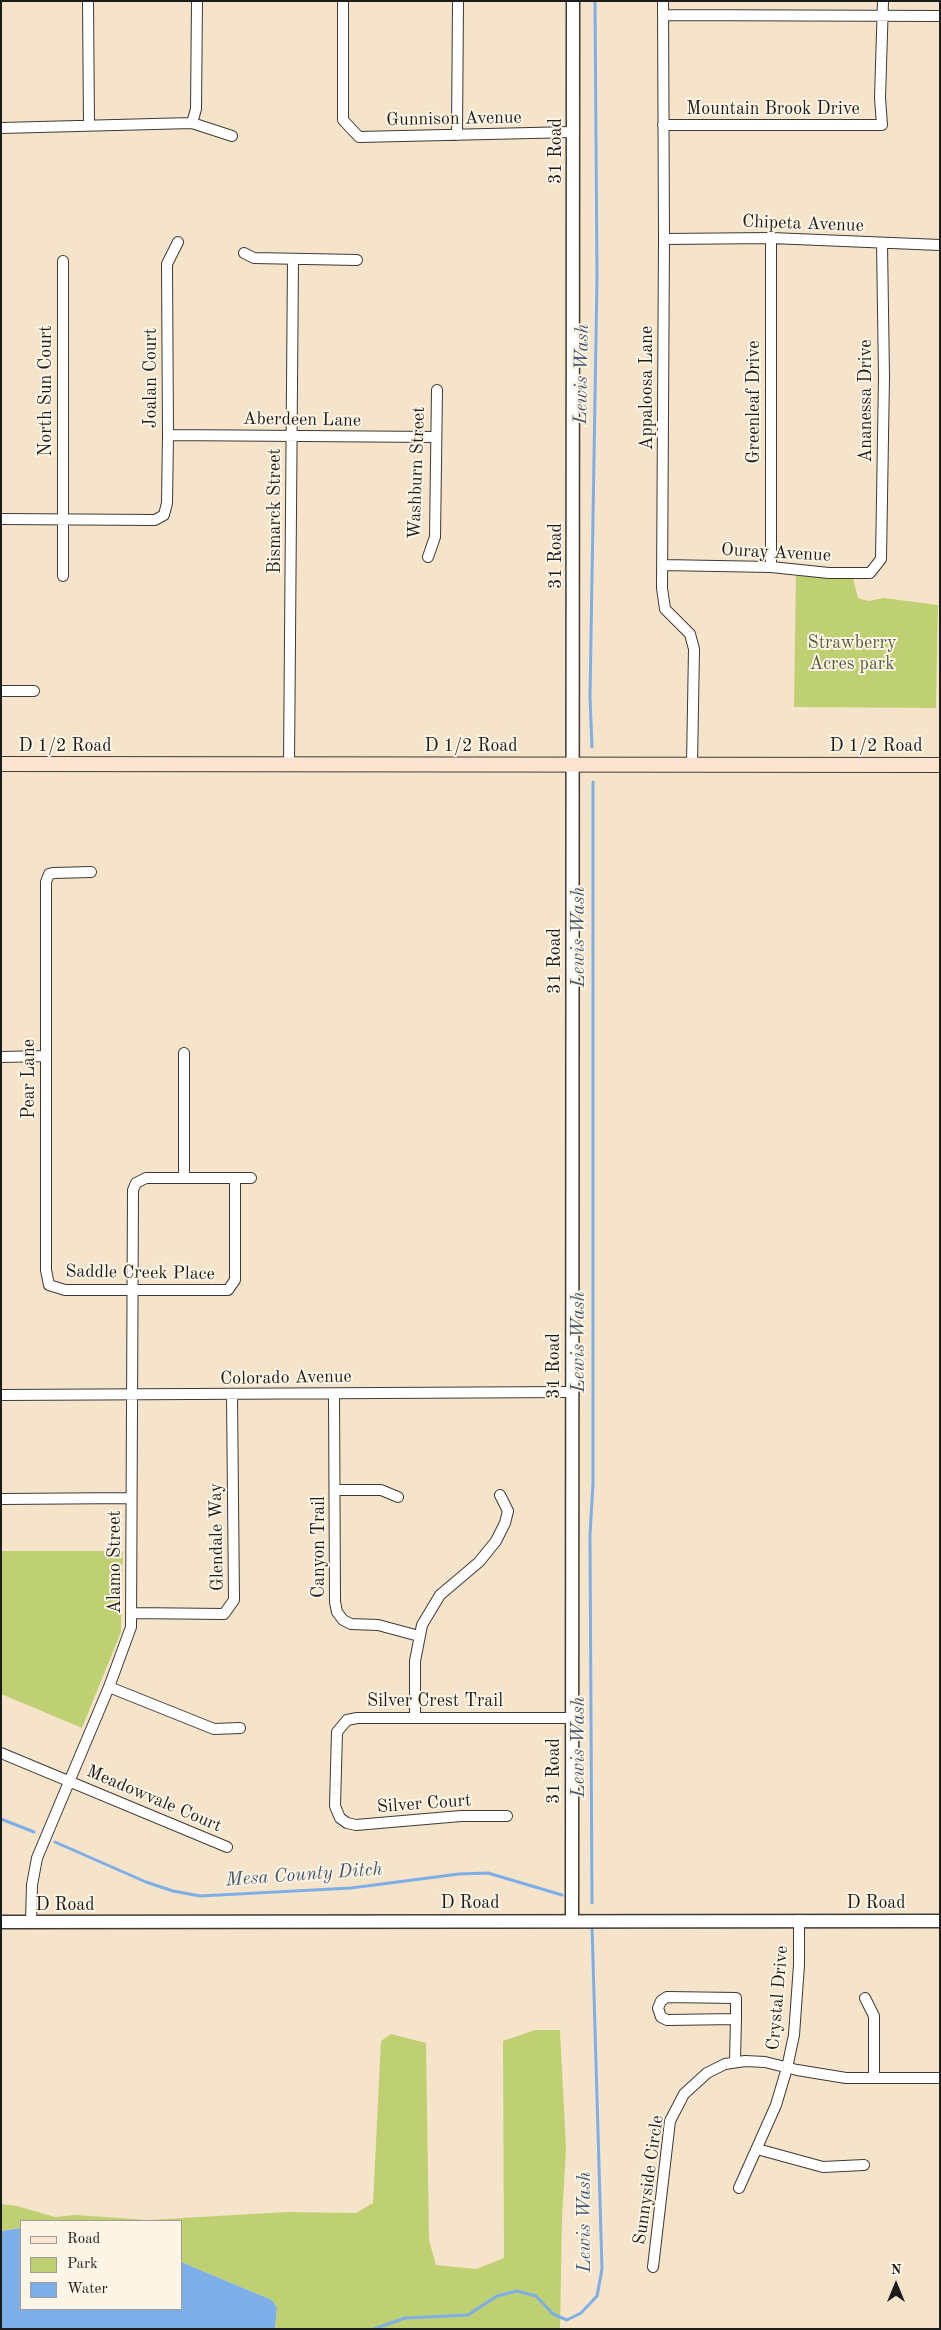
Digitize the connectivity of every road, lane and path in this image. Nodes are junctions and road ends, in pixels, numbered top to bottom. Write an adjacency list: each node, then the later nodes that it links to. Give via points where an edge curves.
1 (88, 1): 12 (street)
2 (197, 1): 11 (street, via 196,109)
3 (343, 1): 16 (street, Gunnison Avenue, via 343,120 359,137)
4 (458, 1): 16 (street)
5 (573, 1): 15 (street, 31 Road)
6 (663, 1): 8 (street, Appaloosa Lane)
7 (883, 1): 9 (street)
8 (663, 15): 9 (street); 13 (street, Appaloosa Lane)
9 (883, 16): 10 (street); 13 (street, Mountain Brook Drive, via 882,125)
10 (940, 16)
11 (192, 123): 12 (street); 17 (street)
12 (89, 125): 14 (street)
13 (663, 125): 19 (street, Appaloosa Lane)
14 (1, 128)
15 (574, 132): 16 (street, Gunnison Avenue); 42 (street, 31 Road)
16 (457, 135)
17 (232, 136)
18 (771, 238): 19 (street, Chipeta Avenue); 21 (street, Chipeta Avenue); 36 (street, Greenleaf Drive)
19 (664, 239): 35 (street, Appaloosa Lane)
20 (178, 242): 28 (street, Joalan Court, via 167,264)
21 (882, 243): 22 (street, Chipeta Avenue); 34 (street, Ananessa Drive)
22 (940, 245)
23 (244, 253): 24 (street, via 254,258)
24 (293, 259): 25 (street); 29 (street, Bismarck Street)
25 (357, 260)
26 (63, 261): 32 (street, North Sun Court)
27 (436, 390): 30 (street, Washburn Street)
28 (168, 435): 29 (street, Aberdeen Lane); 32 (street, Joalan Court, via 164,515 155,520)
29 (292, 436): 30 (street, Aberdeen Lane); 41 (street, Bismarck Street)
30 (436, 437): 33 (street, Washburn Street, via 435,537)
31 (1, 519): 32 (street)
32 (62, 520): 37 (street, North Sun Court)
33 (428, 557)
34 (881, 559): 36 (street, Ouray Avenue, via 870,573)
35 (662, 564): 36 (street, Ouray Avenue); 43 (street, Appaloosa Lane, via 666,609 690,634 694,648)
36 (771, 567)
37 (63, 576)
38 (1, 691): 39 (street)
39 (34, 691)
40 (1, 764): 41 (main road, D 1/2 Road)
41 (290, 764): 42 (main road, D 1/2 Road)
42 (573, 764): 43 (main road, D 1/2 Road); 54 (street, 31 Road)
43 (692, 764): 44 (main road, D 1/2 Road)
44 (940, 765)
45 (91, 872): 47 (street, Pear Lane, via 49,874 46,882)
46 (184, 1052): 49 (street)
47 (45, 1056): 48 (street); 52 (street, Pear Lane, via 46,1270)
48 (1, 1057)
49 (184, 1178): 50 (street); 53 (street, Alamo Street, via 146,1178 136,1183 132,1194)
50 (235, 1178): 51 (street); 53 (street, Saddle Creek Place, via 235,1280 231,1288 224,1291)
51 (251, 1178)
52 (49, 1285): 53 (street, Saddle Creek Place, via 65,1290)
53 (132, 1290): 57 (street, Alamo Street)
54 (571, 1392): 55 (street, Colorado Avenue); 68 (street, 31 Road)
55 (334, 1394): 58 (street, Colorado Avenue); 59 (street, Canyon Trail)
56 (1, 1395): 57 (street, Colorado Avenue)
57 (131, 1395): 58 (street, Colorado Avenue); 62 (street, Alamo Street)
58 (232, 1395): 64 (street, Glendale Way, via 234,1600 224,1614)
59 (335, 1490): 61 (street, via 381,1490); 65 (street, Canyon Trail, via 337,1612 351,1624 378,1625)
60 (500, 1495): 65 (street, via 508,1511 498,1537 478,1562 440,1595 427,1614)
61 (398, 1496)
62 (131, 1498): 63 (street); 64 (street, Alamo Street)
63 (1, 1499)
64 (131, 1612): 66 (street, Alamo Street, via 130,1634)
65 (419, 1636): 67 (street, via 415,1662)
66 (109, 1687): 69 (street, via 214,1729); 71 (street, Alamo Street)
67 (415, 1718): 68 (street, Silver Crest Trail); 73 (street, Silver Crest Trail, via 357,1718 347,1720 339,1727 335,1736 335,1806)
68 (572, 1718): 76 (street, 31 Road)
69 (240, 1728)
70 (1, 1753): 71 (street, Meadowvale Court)
71 (69, 1781): 74 (street, Meadowvale Court); 79 (street, Alamo Street, via 33,1872)
72 (507, 1816): 73 (street, Silver Court, via 461,1816 356,1825)
73 (343, 1821)
74 (227, 1847)
75 (799, 1920): 76 (street, D Road); 77 (street, D Road); 83 (street, Crystal Drive, via 794,2035)
76 (572, 1921): 79 (street, D Road)
77 (940, 1921)
78 (1, 1922): 79 (street, D Road)
79 (31, 1922)
80 (865, 1998): 84 (street, via 874,2016)
81 (736, 2019): 81 (street, via 736,1998 667,1997 658,2008 661,2017 667,2020); 82 (street)
82 (735, 2062): 83 (street, Sunnyside Circle, via 765,2062); 89 (street, Sunnyside Circle, via 698,2079 674,2111 668,2131)
83 (787, 2068): 84 (street, Sunnyside Circle, via 823,2075); 86 (street, Crystal Drive, via 776,2105)
84 (874, 2078): 85 (street, Sunnyside Circle)
85 (940, 2078)
86 (757, 2149): 87 (street, via 823,2167); 88 (street, Crystal Drive)
87 (864, 2165)
88 (739, 2188)
89 (653, 2267)

